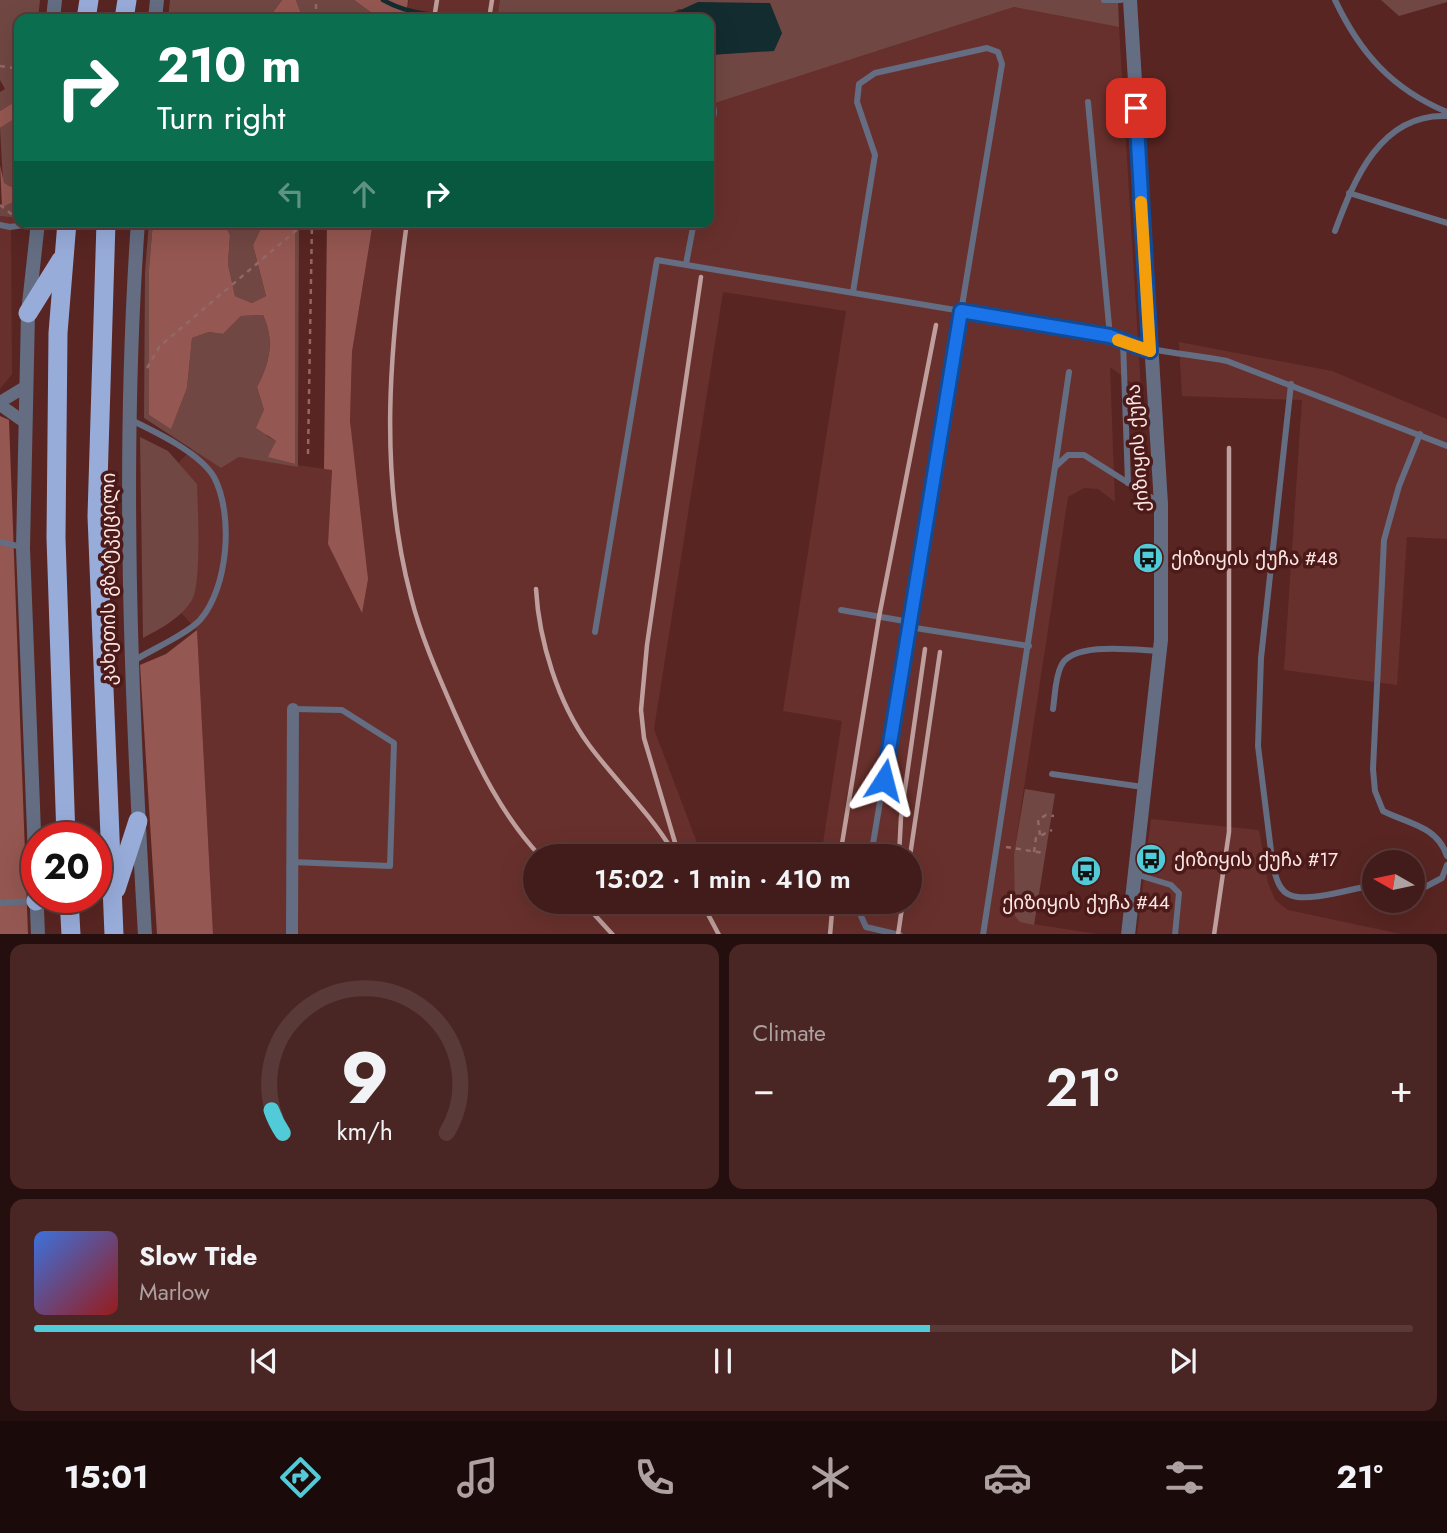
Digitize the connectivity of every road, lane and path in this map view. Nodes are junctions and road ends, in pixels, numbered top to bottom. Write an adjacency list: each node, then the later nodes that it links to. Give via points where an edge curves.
1 (1104, 0): 2 (lane)
2 (1121, 0)
3 (1130, 0): 26 (street, ქიზიყის ქუჩა)
4 (1335, 0): 6 (lane, via 1352,37 1381,70 1419,100)
5 (1088, 102): 24 (lane)
6 (1447, 114): 7 (lane, via 1431,115 1392,133 1366,159)
7 (1349, 193): 10 (lane); 18 (lane)
8 (0, 205): 9 (path)
9 (14, 216)
10 (1447, 223)
11 (37, 228): 23 (street)
12 (66, 228): 19 (highway)
13 (106, 228): 70 (highway, კახეთის გზატკეცილი, via 97,516)
14 (138, 228): 32 (street, კახეთის გზატკეცილი)
15 (299, 228): 27 (path, via 160,346)
16 (312, 228): 36 (path)
17 (693, 228): 20 (lane)
18 (1335, 231)
19 (62, 259): 23 (highway); 52 (highway, via 55,538)
20 (686, 264): 21 (lane); 44 (lane, via 657,260)
21 (853, 292): 22 (lane); 22 (lane, via 875,155 858,102 859,85 875,72 987,48 998,52 1002,64)
22 (961, 311): 24 (lane); 43 (lane)
23 (28, 313): 30 (street)
24 (1110, 336): 25 (lane)
25 (1124, 342): 26 (lane); 38 (lane)
26 (1150, 351): 29 (lane, via 1227,361); 39 (street, ქიზიყის ქუჩა)
27 (144, 372)
28 (1069, 372): 37 (lane)
29 (1291, 384): 34 (lane); 68 (lane, via 1260,671 1258,746 1273,867 1279,886 1290,895 1310,897)
30 (25, 387): 31 (street); 33 (street)
31 (0, 403): 33 (street)
32 (131, 420): 47 (street, კახეთის გზატკეცილი); 47 (lane, via 175,441 213,477 225,517 225,555 216,596 199,621)
33 (23, 421): 41 (street)
34 (1420, 434): 35 (lane); 64 (lane, via 1384,540 1373,769 1383,811 1426,827 1443,843)
35 (1447, 446)
36 (308, 454)
37 (1055, 467): 38 (lane, via 1068,456 1084,455); 45 (lane)
38 (1128, 483): 39 (lane)
39 (1161, 504): 46 (street, ქიზიყის ქუჩა)
40 (0, 542): 41 (lane)
41 (23, 548): 55 (street)
42 (841, 610): 43 (lane)
43 (909, 624): 45 (lane); 60 (lane)
44 (595, 632)
45 (1029, 646): 61 (lane)
46 (1160, 651): 49 (lane, via 1071,654 1061,666); 51 (street, ქიზიყის ქუჩა)
47 (130, 663): 54 (street, კახეთის გზატკეცილი)
48 (293, 709): 65 (street); 65 (lane, via 342,710 394,743 390,866)
49 (1053, 709)
50 (1052, 774): 51 (lane)
51 (1144, 787): 67 (street, ქიზიყის ქუჩა)
52 (64, 806): 56 (highway); 57 (highway)
53 (1054, 816): 59 (path, via 1038,820)
54 (138, 821): 70 (highway); 79 (street, კახეთის გზატკეცილი)
55 (34, 822)
56 (59, 822)
57 (65, 822)
58 (1052, 831): 59 (path)
59 (1040, 835): 62 (path)
60 (874, 844)
61 (999, 846): 62 (path); 82 (lane)
62 (1034, 852): 63 (path)
63 (1044, 853)
64 (1447, 856)
65 (292, 862): 80 (street)
66 (1447, 865): 69 (lane, via 1442,878)
67 (1135, 874): 83 (street, ქიზიყის ქუჩა); 84 (lane, via 1179,892)
68 (1362, 887)
69 (1425, 887)
70 (113, 900): 78 (highway, კახეთის გზატკეცილი)
71 (21, 902): 72 (lane)
72 (0, 904)
73 (37, 913): 76 (street)
74 (70, 913): 77 (highway)
75 (862, 914): 81 (lane, via 866,927)
76 (38, 934)
77 (71, 934)
78 (114, 934)
79 (145, 934)
80 (292, 934)
81 (900, 934)
82 (983, 934)
83 (1128, 934)
84 (1175, 934)

